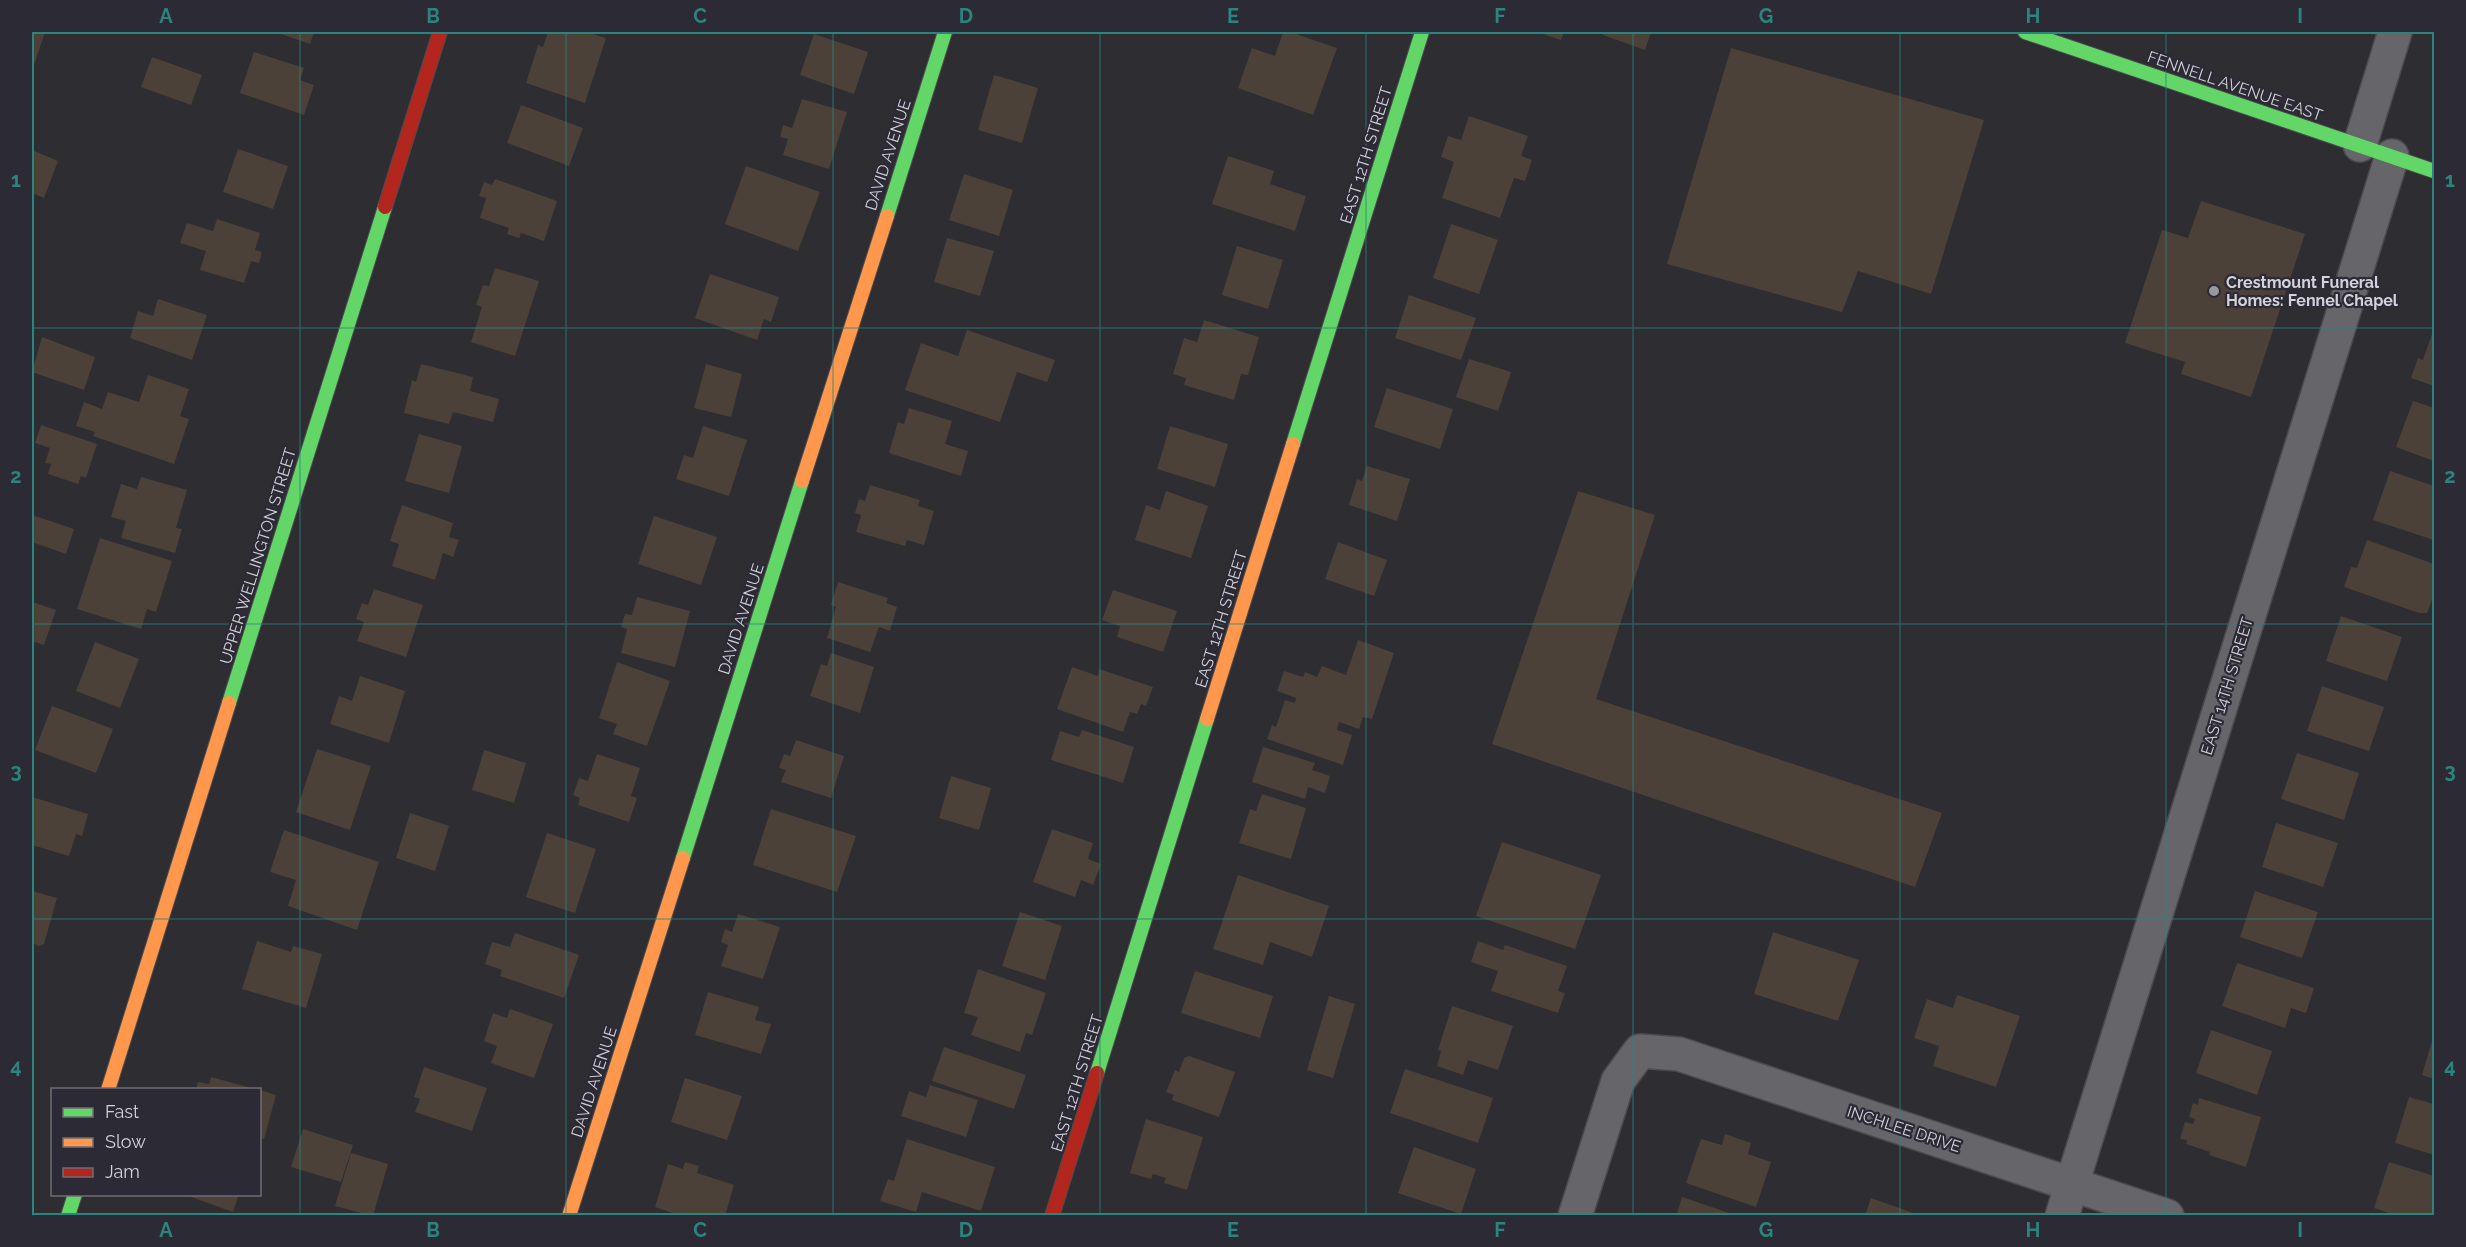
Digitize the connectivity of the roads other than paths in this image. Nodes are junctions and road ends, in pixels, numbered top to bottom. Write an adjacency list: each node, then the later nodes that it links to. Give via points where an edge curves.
1 (440, 32): 9 (street, UPPER WELLINGTON STREET)
2 (945, 32): 13 (street, DAVID AVENUE)
3 (1422, 32): 14 (street, EAST 12TH STREET)
4 (2025, 32): 6 (street, FENNELL AVENUE EAST)
5 (2395, 32): 6 (street)
6 (2360, 145): 7 (street, FENNELL AVENUE EAST)
7 (2392, 156): 8 (street, FENNELL AVENUE EAST); 10 (street, EAST 14TH STREET)
8 (2434, 171)
9 (108, 1088)
10 (2072, 1185): 15 (street, INCHLEE DRIVE, via 1679,1054 1640,1052 1618,1081); 16 (street, EAST 14TH STREET); 17 (street, INCHLEE DRIVE)
11 (74, 1196): 12 (street)
12 (68, 1215)
13 (569, 1215)
14 (1052, 1215)
15 (1575, 1215)
16 (2062, 1215)
17 (2167, 1215)

